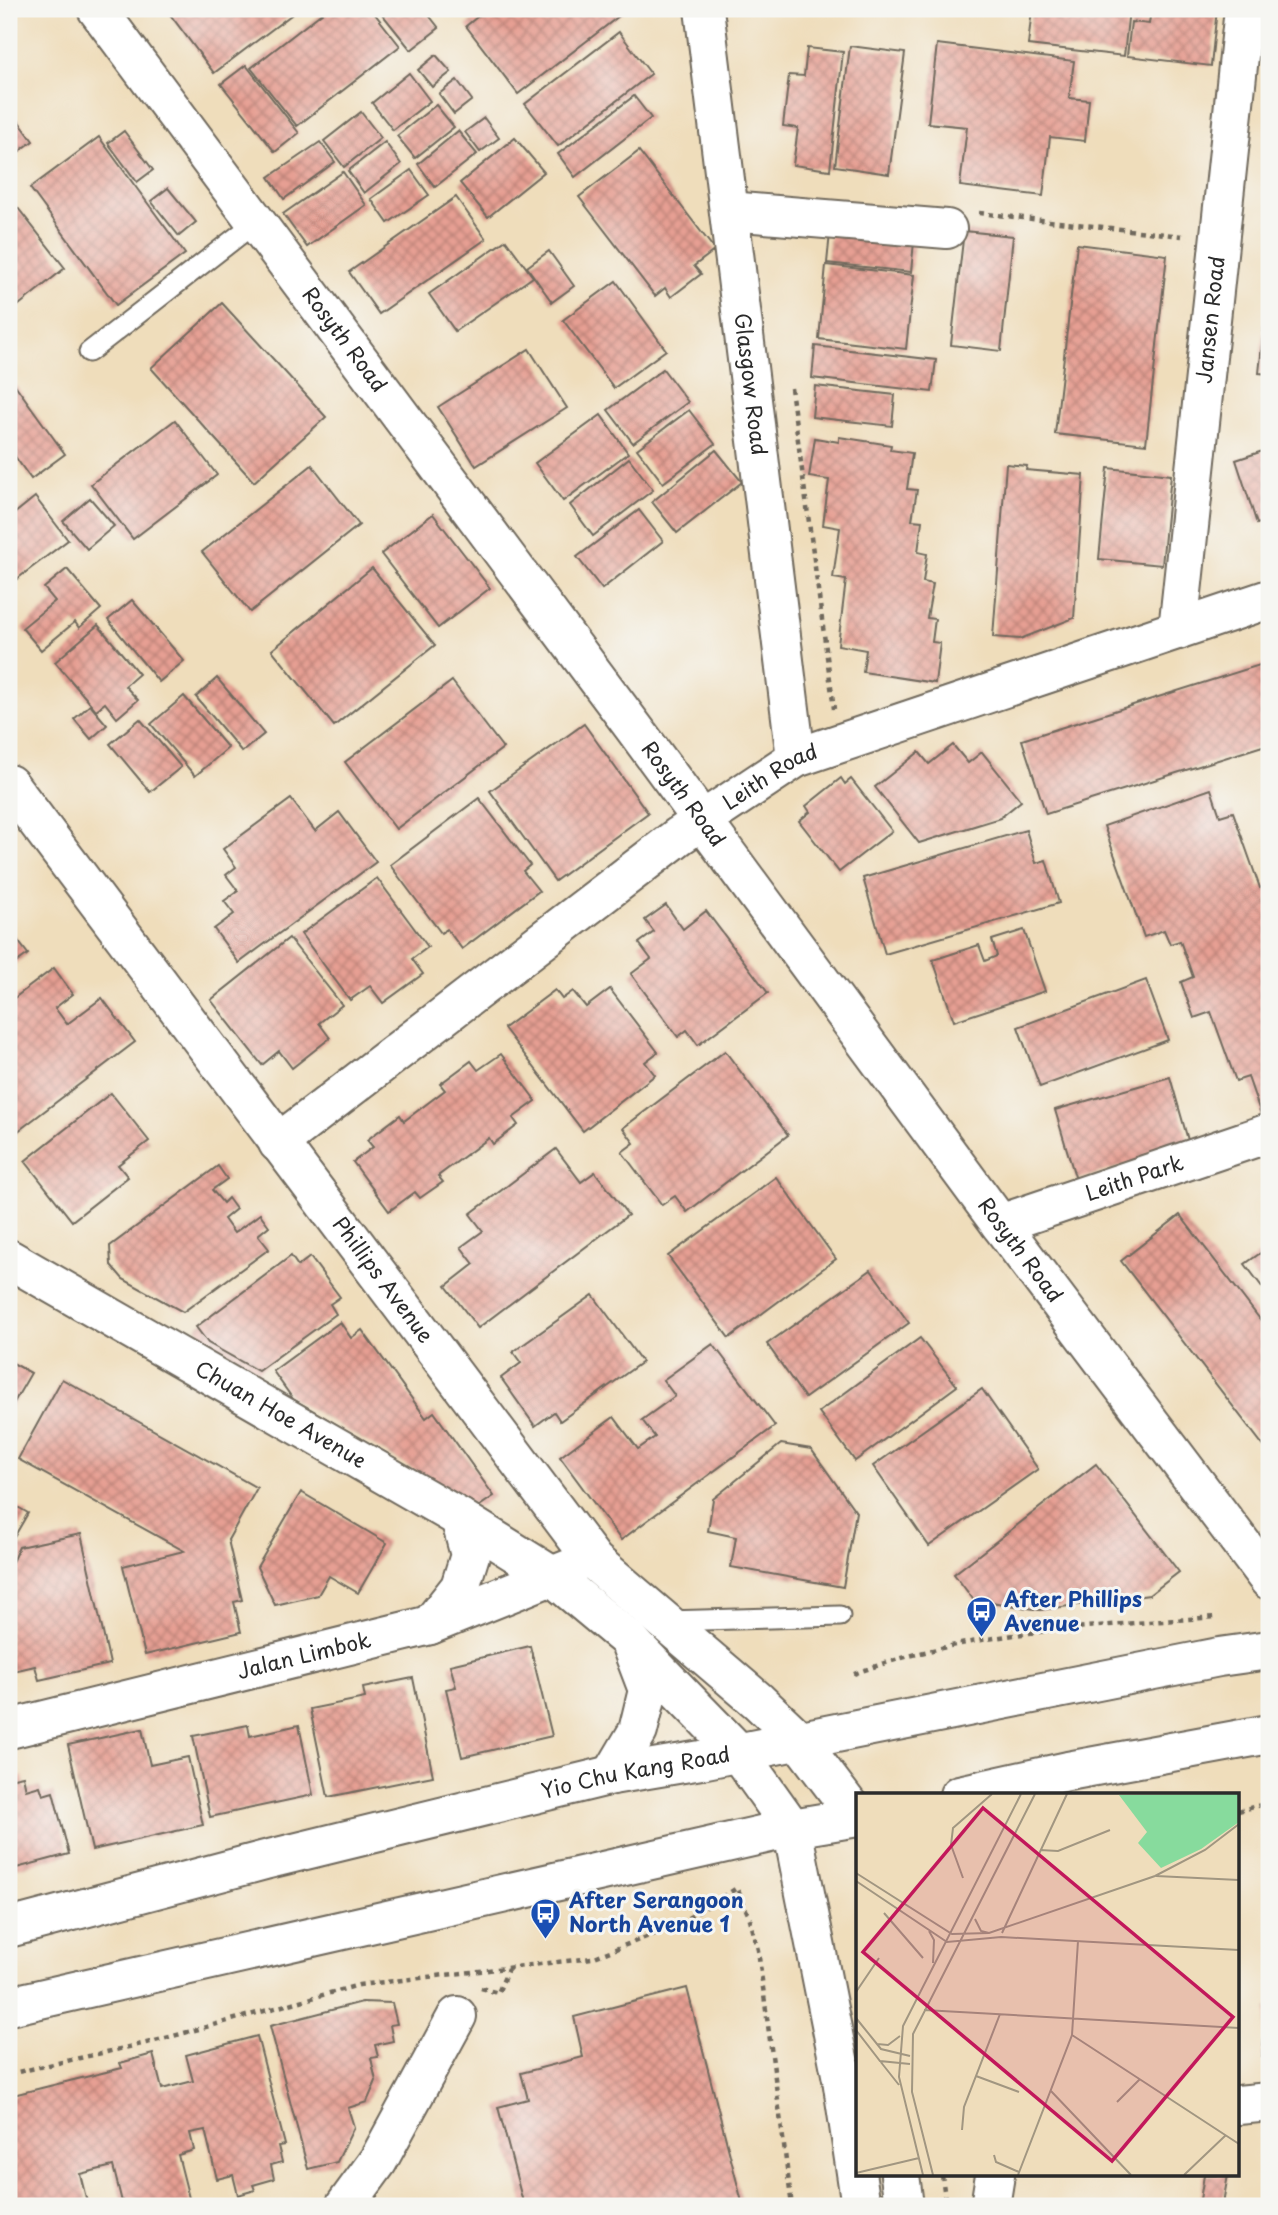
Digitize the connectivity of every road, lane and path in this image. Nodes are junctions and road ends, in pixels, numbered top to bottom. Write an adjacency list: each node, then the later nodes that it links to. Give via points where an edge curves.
1 (97, 9): 5 (street, Rosyth Road)
2 (704, 9): 4 (street, Glasgow Road)
3 (1244, 9): 9 (street, Jansen Road)
4 (729, 211): 6 (street); 10 (street, Glasgow Road)
5 (256, 222): 7 (lane); 12 (street, Rosyth Road)
6 (947, 229)
7 (89, 352)
8 (1269, 599): 9 (street, Leith Road)
9 (1178, 630): 10 (street, Leith Road)
10 (796, 758): 12 (street, Leith Road)
11 (9, 784): 14 (street, Phillips Avenue)
12 (701, 820): 14 (street, Leith Road); 15 (street, Rosyth Road)
13 (1269, 1133): 15 (street, Leith Park)
14 (278, 1143): 18 (street, Phillips Avenue)
15 (1000, 1224): 20 (street, Rosyth Road)
16 (9, 1259): 17 (street, Chuan Hoe Avenue)
17 (460, 1518): 19 (street, Chuan Hoe Avenue); 24 (street, via 470,1555 460,1587)
18 (594, 1561): 19 (street, Jalan Limbok); 23 (street, Phillips Avenue)
19 (551, 1575): 24 (street, Jalan Limbok); 25 (street)
20 (1269, 1580)
21 (840, 1616): 23 (lane)
22 (1221, 1617): 27 (path, via 981,1639)
23 (662, 1621): 30 (street, Phillips Avenue)
24 (430, 1625): 28 (street, Jalan Limbok)
25 (629, 1640): 31 (street); 33 (street, via 648,1690 638,1731)
26 (1269, 1650): 30 (street, Yio Chu Kang Road)
27 (854, 1674)
28 (9, 1729)
29 (1269, 1734): 32 (street)
30 (797, 1739): 31 (street, Yio Chu Kang Road); 38 (street, Phillips Avenue)
31 (737, 1751): 33 (street, Yio Chu Kang Road); 40 (street)
32 (1068, 1771): 34 (street); 35 (street)
33 (612, 1775): 41 (street, Yio Chu Kang Road)
34 (969, 1793)
35 (1035, 1793)
36 (1269, 1803): 37 (path)
37 (1240, 1810)
38 (856, 1816)
39 (856, 1819): 40 (street)
40 (792, 1828): 42 (street); 52 (street, via 842,2079)
41 (9, 1927)
42 (9, 2006)
43 (457, 2016): 50 (street, via 378,2161)
44 (9, 2074): 51 (path, via 155,2041 359,1985 592,1958 676,1926 737,1888 758,1950)
45 (1269, 2102): 46 (street)
46 (1240, 2105)
47 (900, 2176): 53 (street)
48 (942, 2176): 54 (path)
49 (995, 2176): 55 (street)
50 (345, 2206)
51 (792, 2206)
52 (860, 2206)
53 (904, 2206)
54 (946, 2206)
55 (990, 2206)

